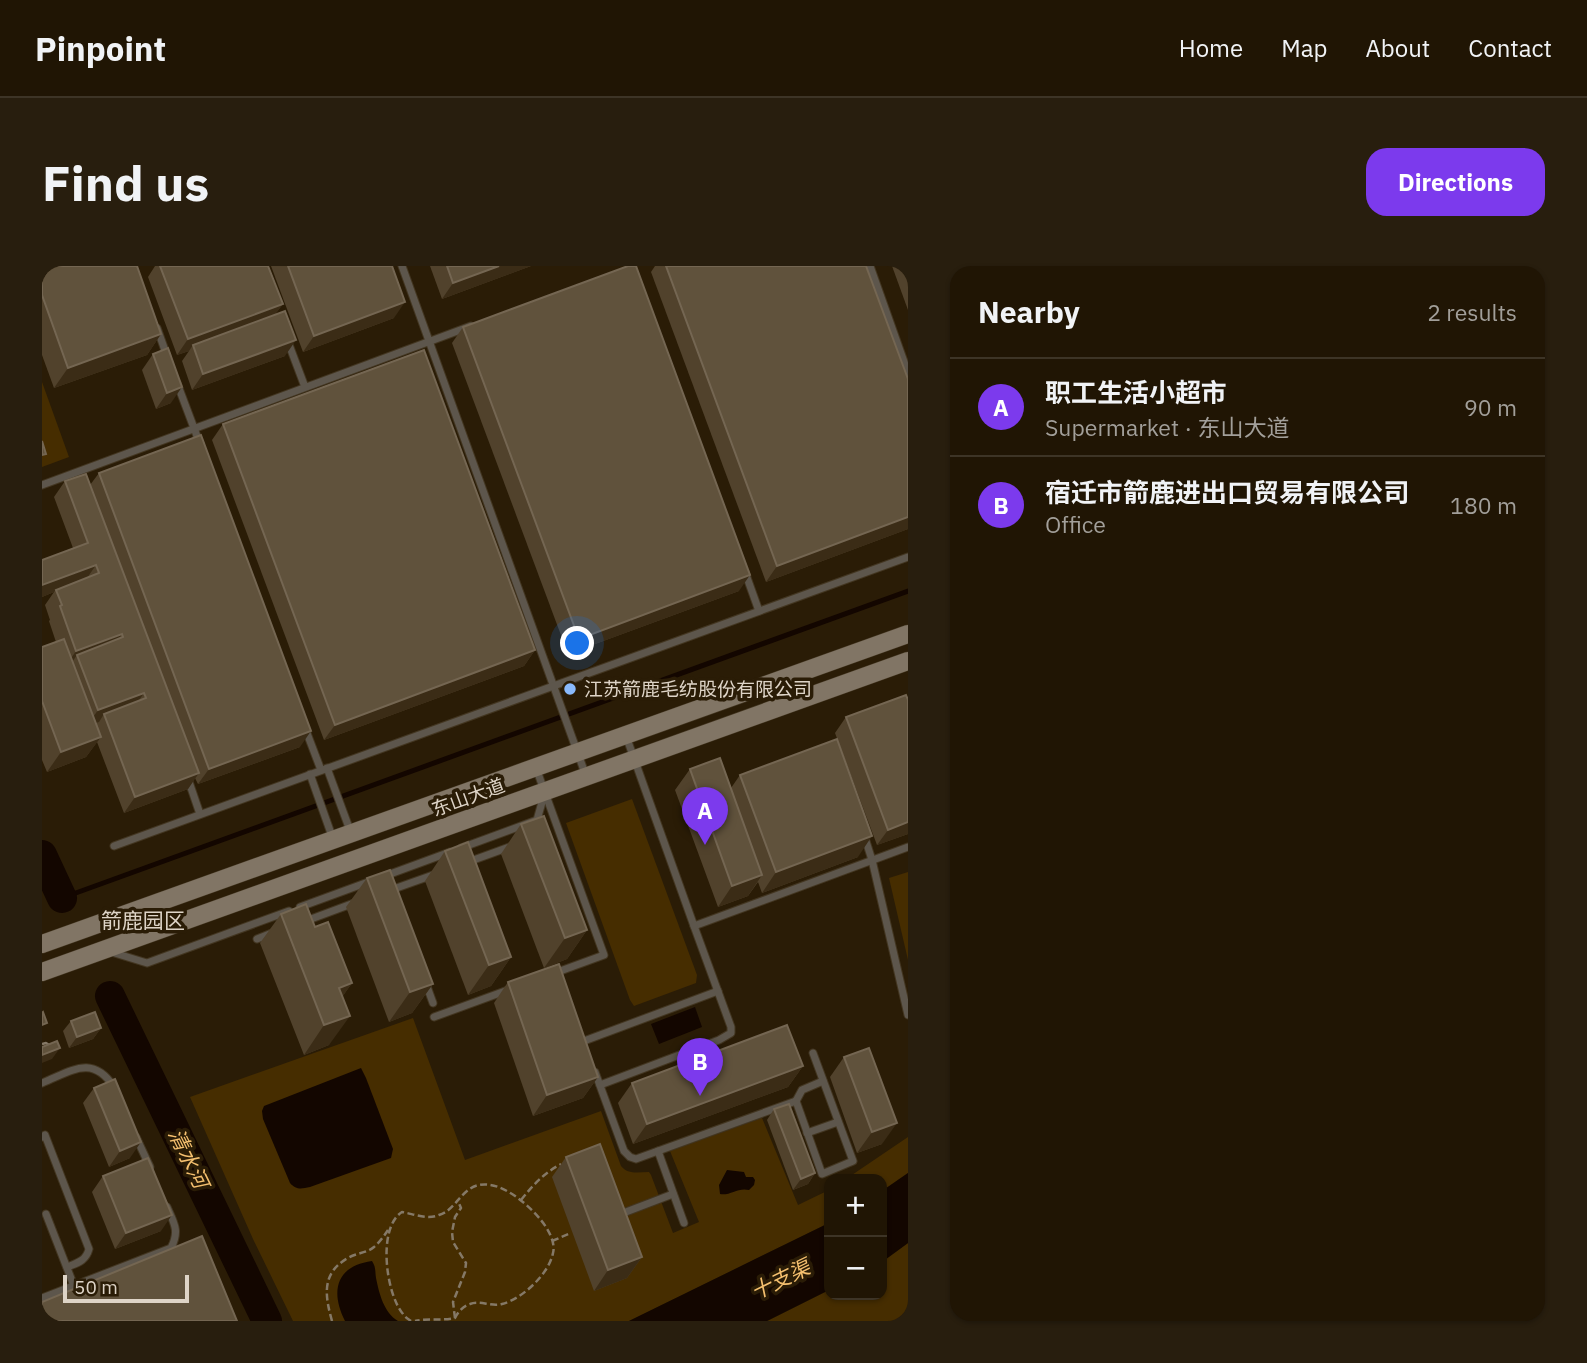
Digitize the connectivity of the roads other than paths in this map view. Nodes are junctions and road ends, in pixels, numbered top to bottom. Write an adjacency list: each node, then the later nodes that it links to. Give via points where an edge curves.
1 (402, 266): 6 (lane)
2 (870, 266): 8 (lane)
3 (152, 316): 7 (lane)
4 (480, 322): 6 (lane)
5 (287, 339): 10 (lane)
6 (429, 341): 10 (lane); 21 (lane)
7 (171, 366)
8 (908, 373)
9 (175, 379): 11 (lane)
10 (304, 387): 11 (lane)
11 (194, 429): 12 (lane); 13 (lane)
12 (203, 454)
13 (74, 473): 14 (lane); 15 (lane)
14 (42, 485)
15 (79, 486)
16 (908, 557): 18 (lane)
17 (741, 560): 18 (lane)
18 (759, 611): 21 (lane)
19 (908, 634): 23 (main road, 东山大道)
20 (908, 661): 25 (main road, 东山大道)
21 (553, 685): 24 (lane); 27 (lane)
22 (302, 719): 27 (lane)
23 (625, 735): 24 (main road, 东山大道); 25 (lane)
24 (577, 752): 26 (main road, 东山大道); 30 (lane)
25 (634, 760): 30 (main road, 东山大道); 48 (lane)
26 (536, 767): 31 (lane); 33 (main road, 东山大道)
27 (324, 769): 28 (lane); 33 (lane)
28 (310, 774): 32 (lane); 35 (lane)
29 (186, 775): 32 (lane)
30 (586, 777): 31 (main road, 东山大道)
31 (545, 791): 42 (lane, via 537,820); 52 (main road, 东山大道); 53 (lane, via 604,955)
32 (201, 814): 37 (lane)
33 (351, 833): 35 (main road, 东山大道)
34 (864, 836): 39 (lane)
35 (333, 840): 51 (main road, 东山大道)
36 (520, 844): 40 (lane)
37 (114, 846)
38 (908, 847): 39 (lane)
39 (872, 860): 48 (lane); 61 (lane)
40 (456, 867)
41 (443, 871): 43 (lane)
42 (386, 876): 43 (lane); 52 (lane, via 148,963)
43 (391, 890): 44 (lane); 46 (lane)
44 (379, 894)
45 (367, 899): 47 (lane)
46 (396, 902)
47 (294, 925)
48 (694, 926): 59 (lane)
49 (282, 930): 50 (lane)
50 (257, 939)
51 (42, 944)
52 (104, 950): 54 (main road, 东山大道)
53 (559, 971): 55 (lane); 57 (lane)
54 (42, 972)
55 (547, 976)
56 (424, 978): 60 (lane)
57 (563, 983)
58 (511, 989): 62 (lane)
59 (718, 991): 64 (lane); 70 (lane, via 731,1033)
60 (433, 1003)
61 (908, 1015)
62 (434, 1017)
63 (580, 1029): 64 (lane)
64 (584, 1041): 65 (lane)
65 (588, 1052)
66 (813, 1054): 68 (lane)
67 (592, 1063): 70 (lane)
68 (823, 1081): 72 (lane, via 802,1090); 73 (lane)
69 (42, 1083): 71 (lane, via 90,1067 100,1071)
70 (600, 1085): 77 (lane, via 629,1157)
71 (118, 1097)
72 (796, 1101): 75 (lane); 77 (lane)
73 (838, 1122): 75 (lane); 75 (lane, via 853,1161 822,1174)
74 (134, 1132): 78 (lane)
75 (807, 1133)
76 (42, 1137): 84 (lane, via 89,1249 83,1260)
77 (658, 1151): 79 (lane)
78 (155, 1179)
79 (673, 1194): 82 (lane); 83 (lane)
80 (165, 1202): 85 (lane, via 179,1240 171,1248)
81 (46, 1214): 84 (lane)
82 (611, 1218)
83 (684, 1223)
84 (67, 1267): 85 (lane)
85 (74, 1286): 86 (lane)
86 (42, 1298)

